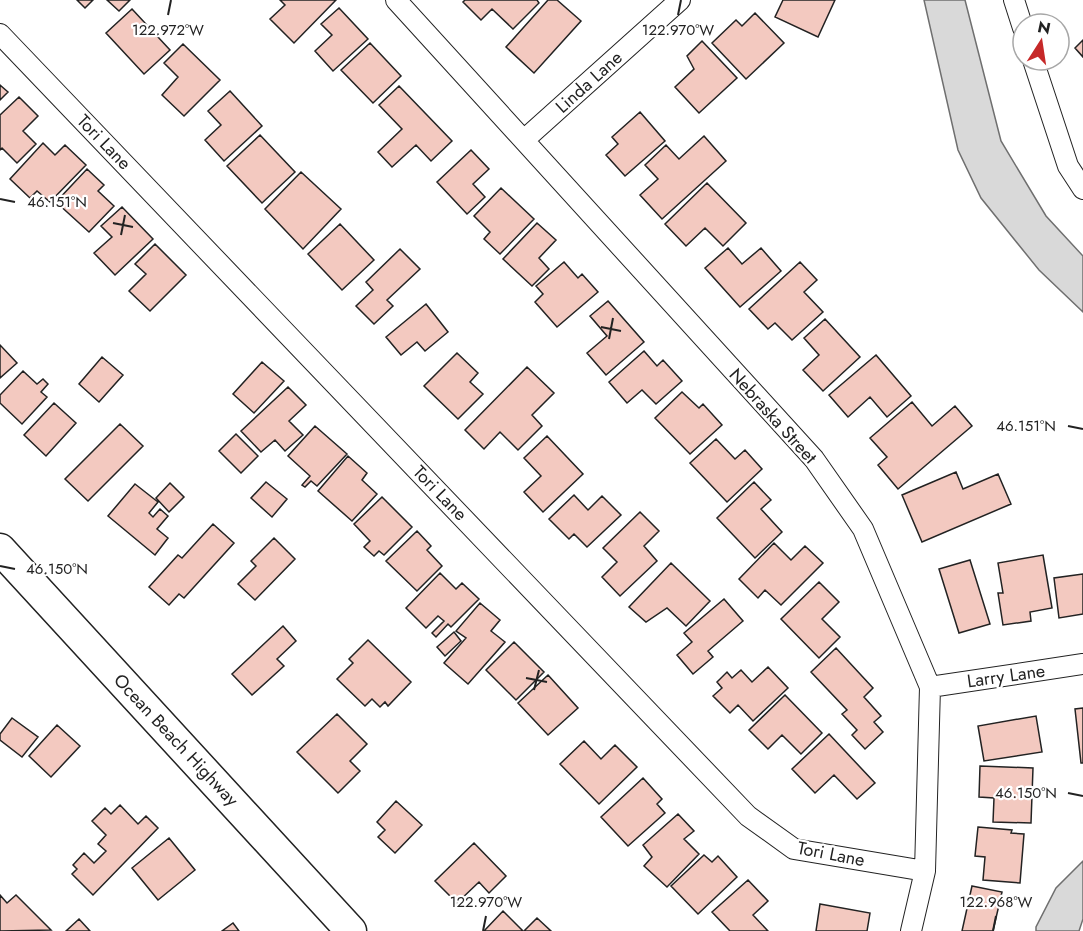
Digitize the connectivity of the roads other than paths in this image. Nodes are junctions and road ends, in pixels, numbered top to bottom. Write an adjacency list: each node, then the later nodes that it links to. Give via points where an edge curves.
1 (396, 0): 5 (street, Nebraska Street)
2 (680, 0): 5 (street, Linda Lane)
3 (0, 34): 10 (street, Tori Lane, via 748,816 794,849)
4 (1038, 72): 6 (street, via 1068,166)
5 (524, 140): 9 (street, Nebraska Street, via 814,459 863,529)
6 (1083, 189)
7 (0, 549): 11 (main road, Ocean Beach Highway)
8 (1083, 664): 9 (street, Larry Lane)
9 (930, 687): 10 (street, Nebraska Street)
10 (925, 871): 12 (street, Nebraska Street)
11 (351, 931)
12 (911, 931)

